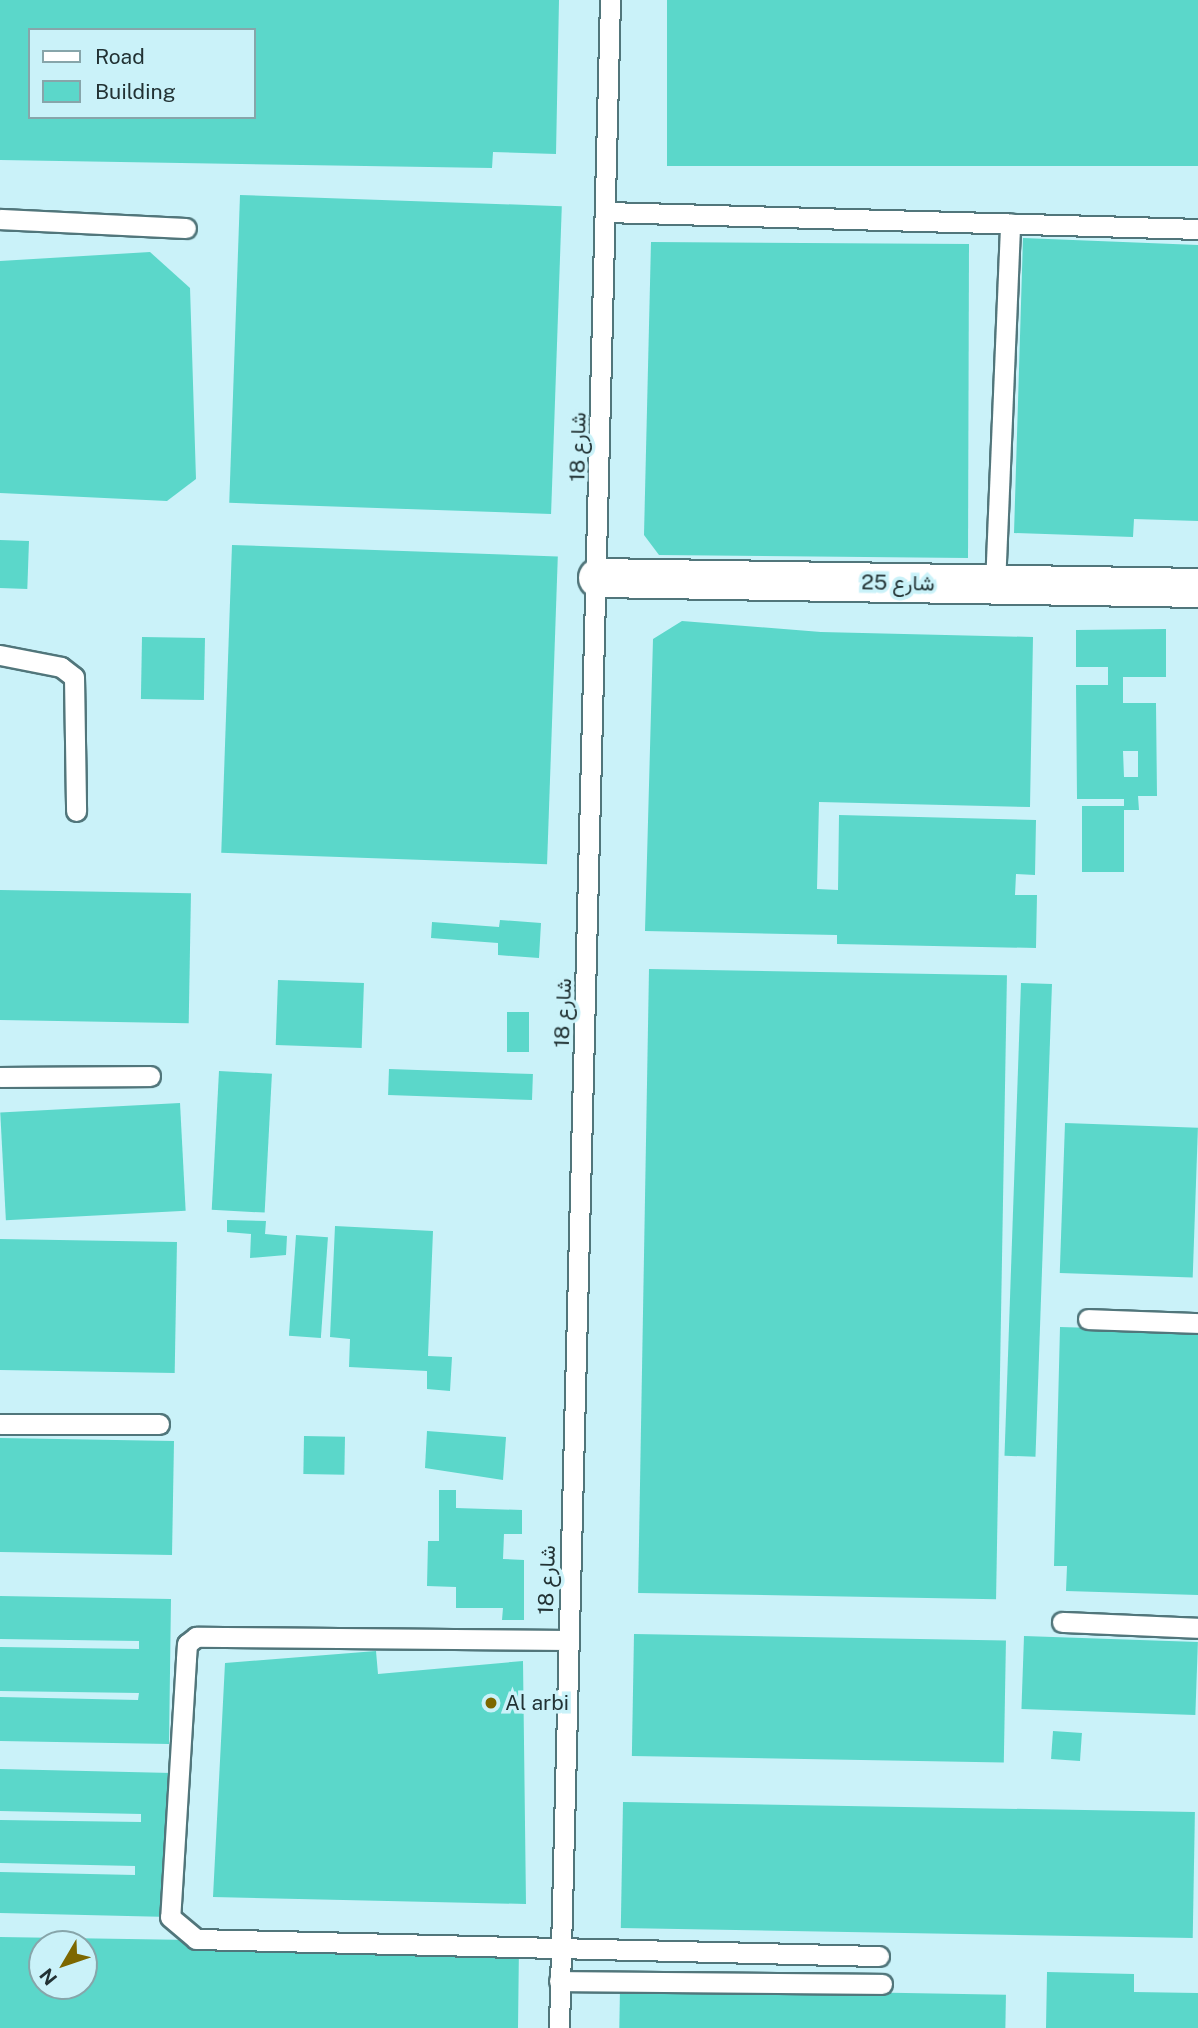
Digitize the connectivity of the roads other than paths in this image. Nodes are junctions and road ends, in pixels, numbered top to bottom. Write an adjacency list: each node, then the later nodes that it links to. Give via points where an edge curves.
1 (611, 0): 2 (lane, شارع 18)
2 (606, 212): 4 (lane); 7 (lane, شارع 18)
3 (0, 219): 5 (lane)
4 (1010, 223): 6 (lane); 8 (lane)
5 (186, 228)
6 (1198, 229)
7 (598, 578): 8 (street, شارع 25); 20 (lane, شارع 18)
8 (995, 585): 9 (street, شارع 25)
9 (1198, 588)
10 (0, 655): 11 (lane, via 61,667 74,677)
11 (76, 811)
12 (150, 1076): 13 (lane)
13 (0, 1077)
14 (1088, 1319): 15 (lane)
15 (1198, 1323)
16 (0, 1424): 17 (lane)
17 (159, 1424)
18 (1062, 1622): 19 (lane)
19 (1198, 1628)
20 (568, 1640): 21 (lane, شارع 18); 21 (lane, via 196,1637 187,1644 170,1917 197,1939)
21 (559, 1945): 22 (lane); 23 (lane, شارع 18)
22 (879, 1956)
23 (559, 1981): 24 (lane); 25 (lane, شارع 18)
24 (882, 1984)
25 (559, 2028)

